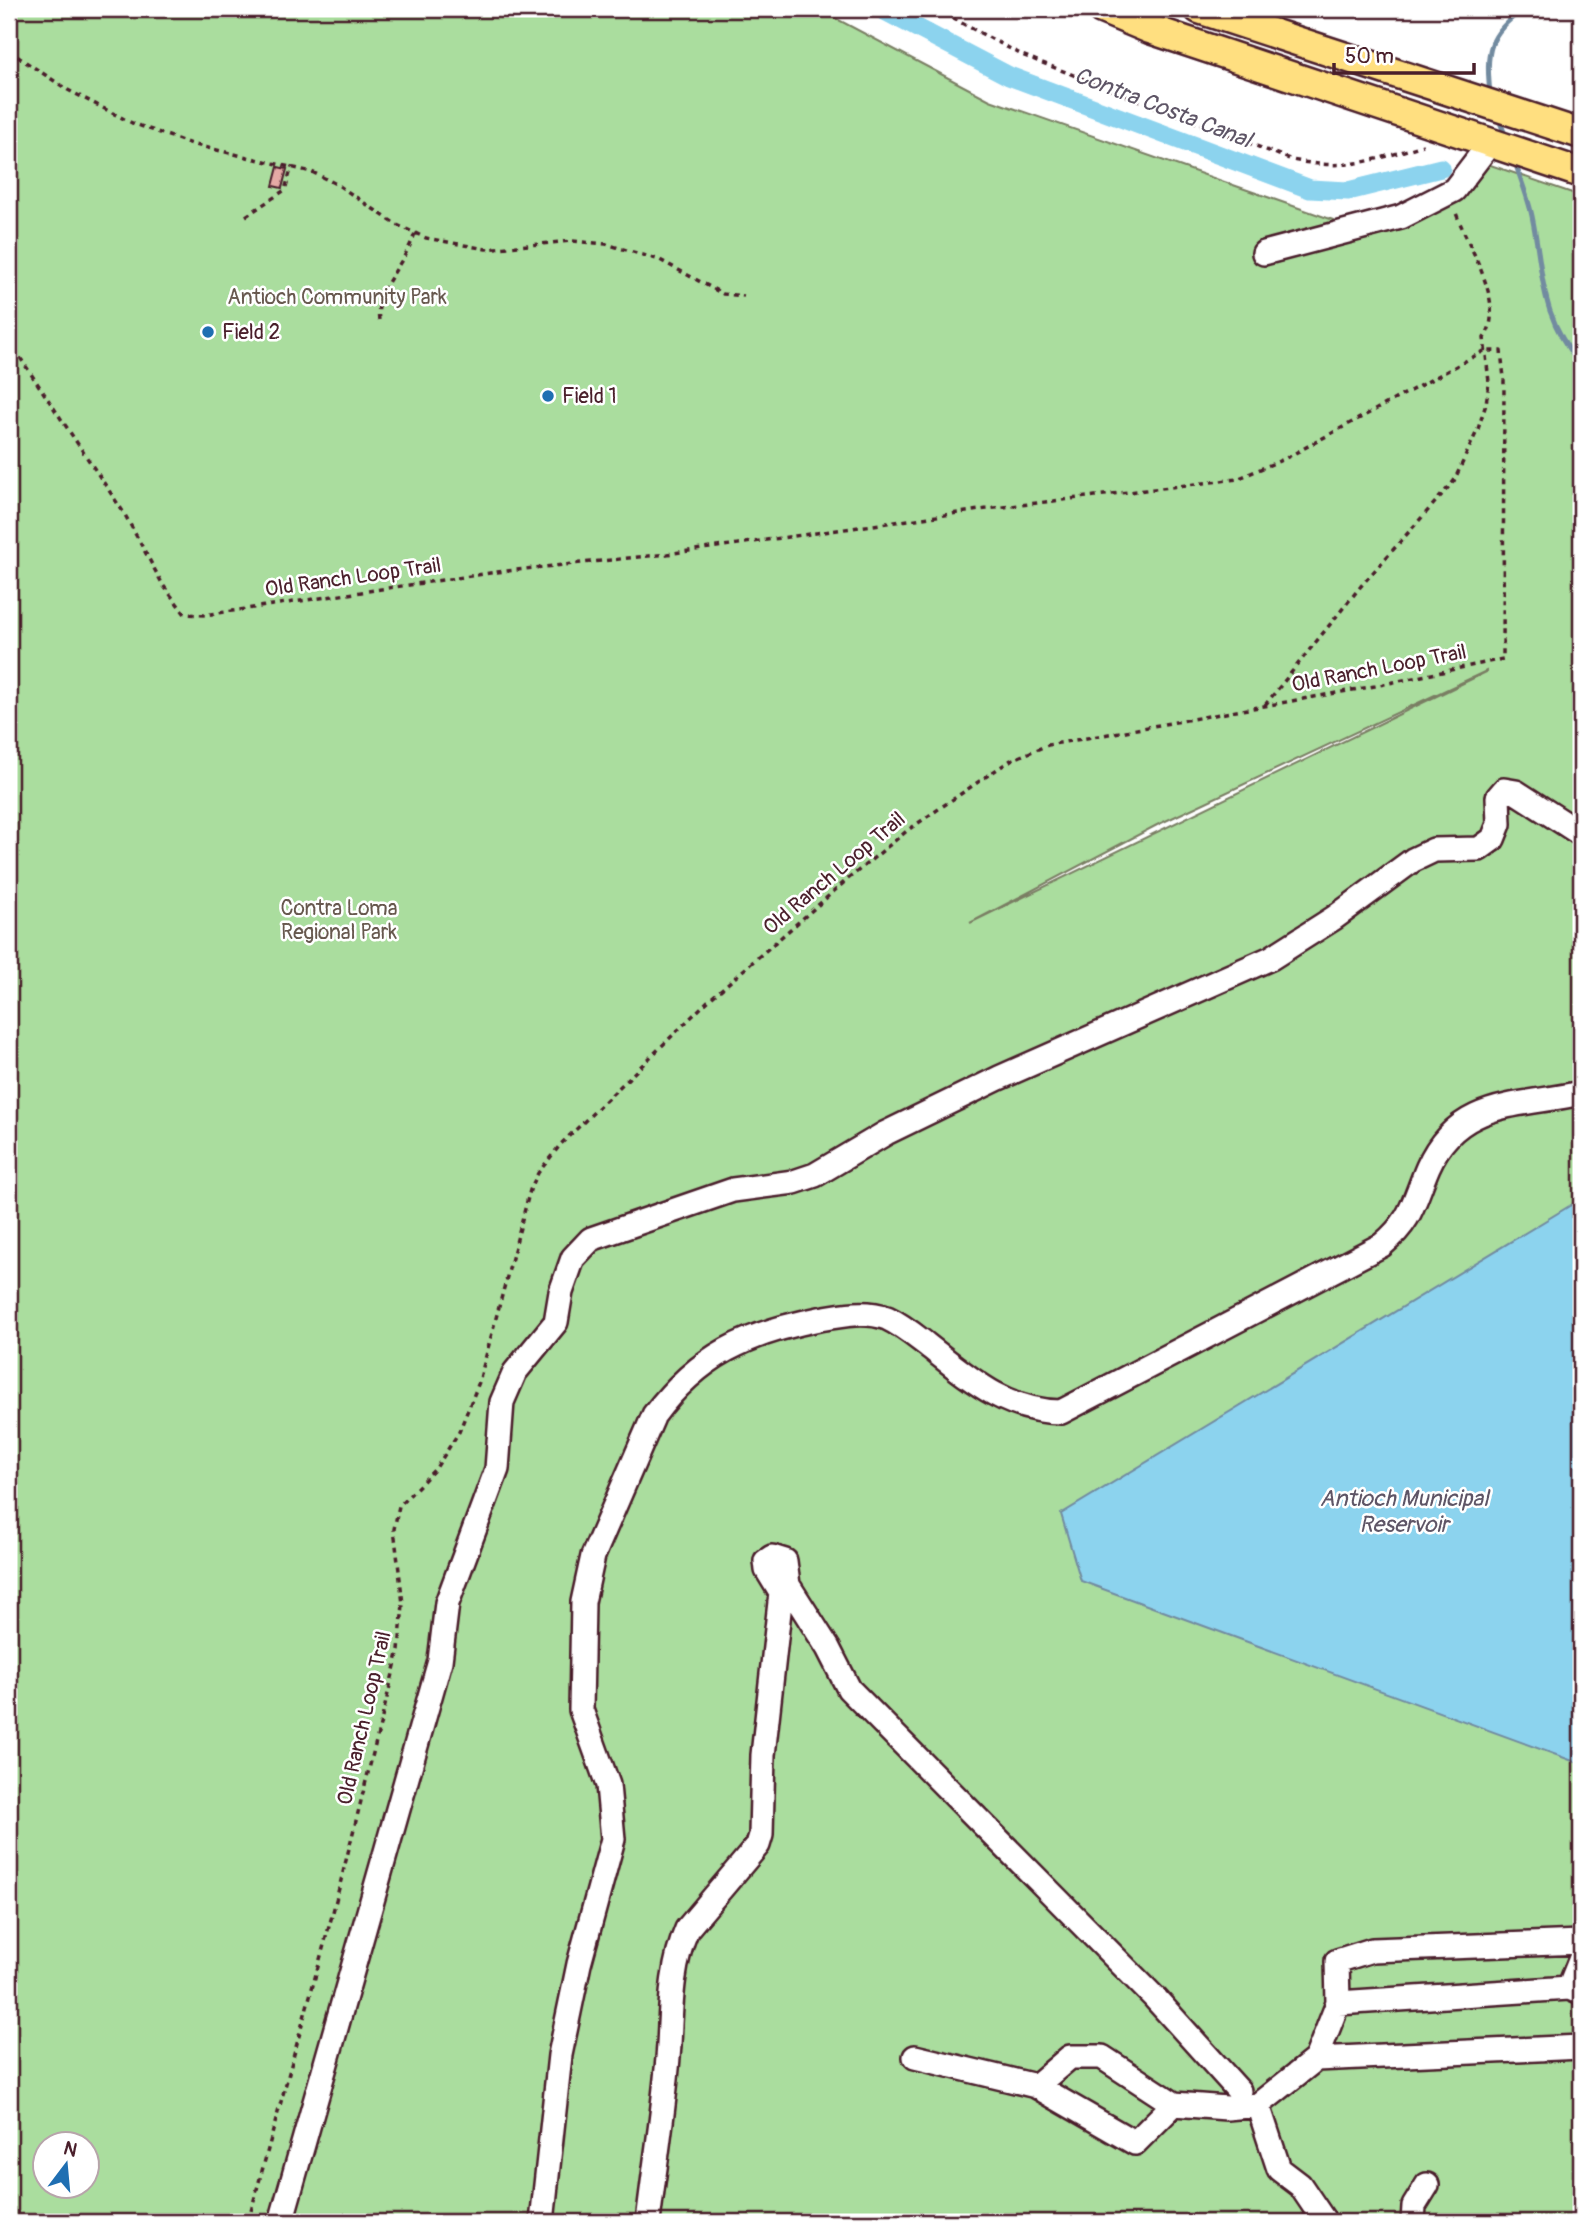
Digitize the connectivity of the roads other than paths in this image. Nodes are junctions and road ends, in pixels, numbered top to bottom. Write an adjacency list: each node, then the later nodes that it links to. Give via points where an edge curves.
1 (1102, 9): 4 (main road)
2 (1199, 9): 3 (main road)
3 (1581, 134)
4 (1490, 143): 5 (main road); 6 (lane, via 1450,192 1401,217)
5 (1581, 173)
6 (1264, 253)
7 (1581, 834): 21 (lane, via 1516,792 1504,790 1498,797 1500,817 1493,839 1479,849 1434,850 1413,860 1271,958 999,1077 886,1133 815,1175 733,1191 592,1239 573,1258 556,1322 515,1372 502,1402 497,1469 447,1603 440,1661)
8 (1581, 1093): 22 (lane, via 1503,1108 1460,1124 1430,1164 1408,1220 1382,1245 1061,1412 1019,1407 995,1396 906,1328 886,1317 862,1314 783,1327 748,1338 704,1364 666,1399 654,1415 593,1556 583,1602 581,1710 608,1784 613,1839 560,2055)
9 (1581, 1942): 12 (lane, via 1372,1950 1337,1961)
10 (1581, 1958): 11 (lane)
11 (1575, 1991): 12 (lane)
12 (1338, 2003): 15 (lane)
13 (1581, 2047): 15 (lane)
14 (915, 2057): 16 (lane)
15 (1316, 2059): 19 (lane)
16 (1035, 2086): 18 (lane, via 1070,2057 1102,2057); 18 (lane, via 1135,2143)
17 (1239, 2091): 23 (lane, via 1155,1998 849,1689 788,1585 785,1561 772,1557 766,1561 767,1570 781,1593 763,1755 761,1835 758,1846 687,1929 680,1944)
18 (1174, 2105): 19 (lane)
19 (1258, 2105): 24 (lane, via 1279,2169 1300,2185)
20 (1427, 2185): 25 (lane, via 1414,2206)
21 (281, 2222)
22 (542, 2222)
23 (648, 2222)
24 (1325, 2222)
25 (1413, 2222)

